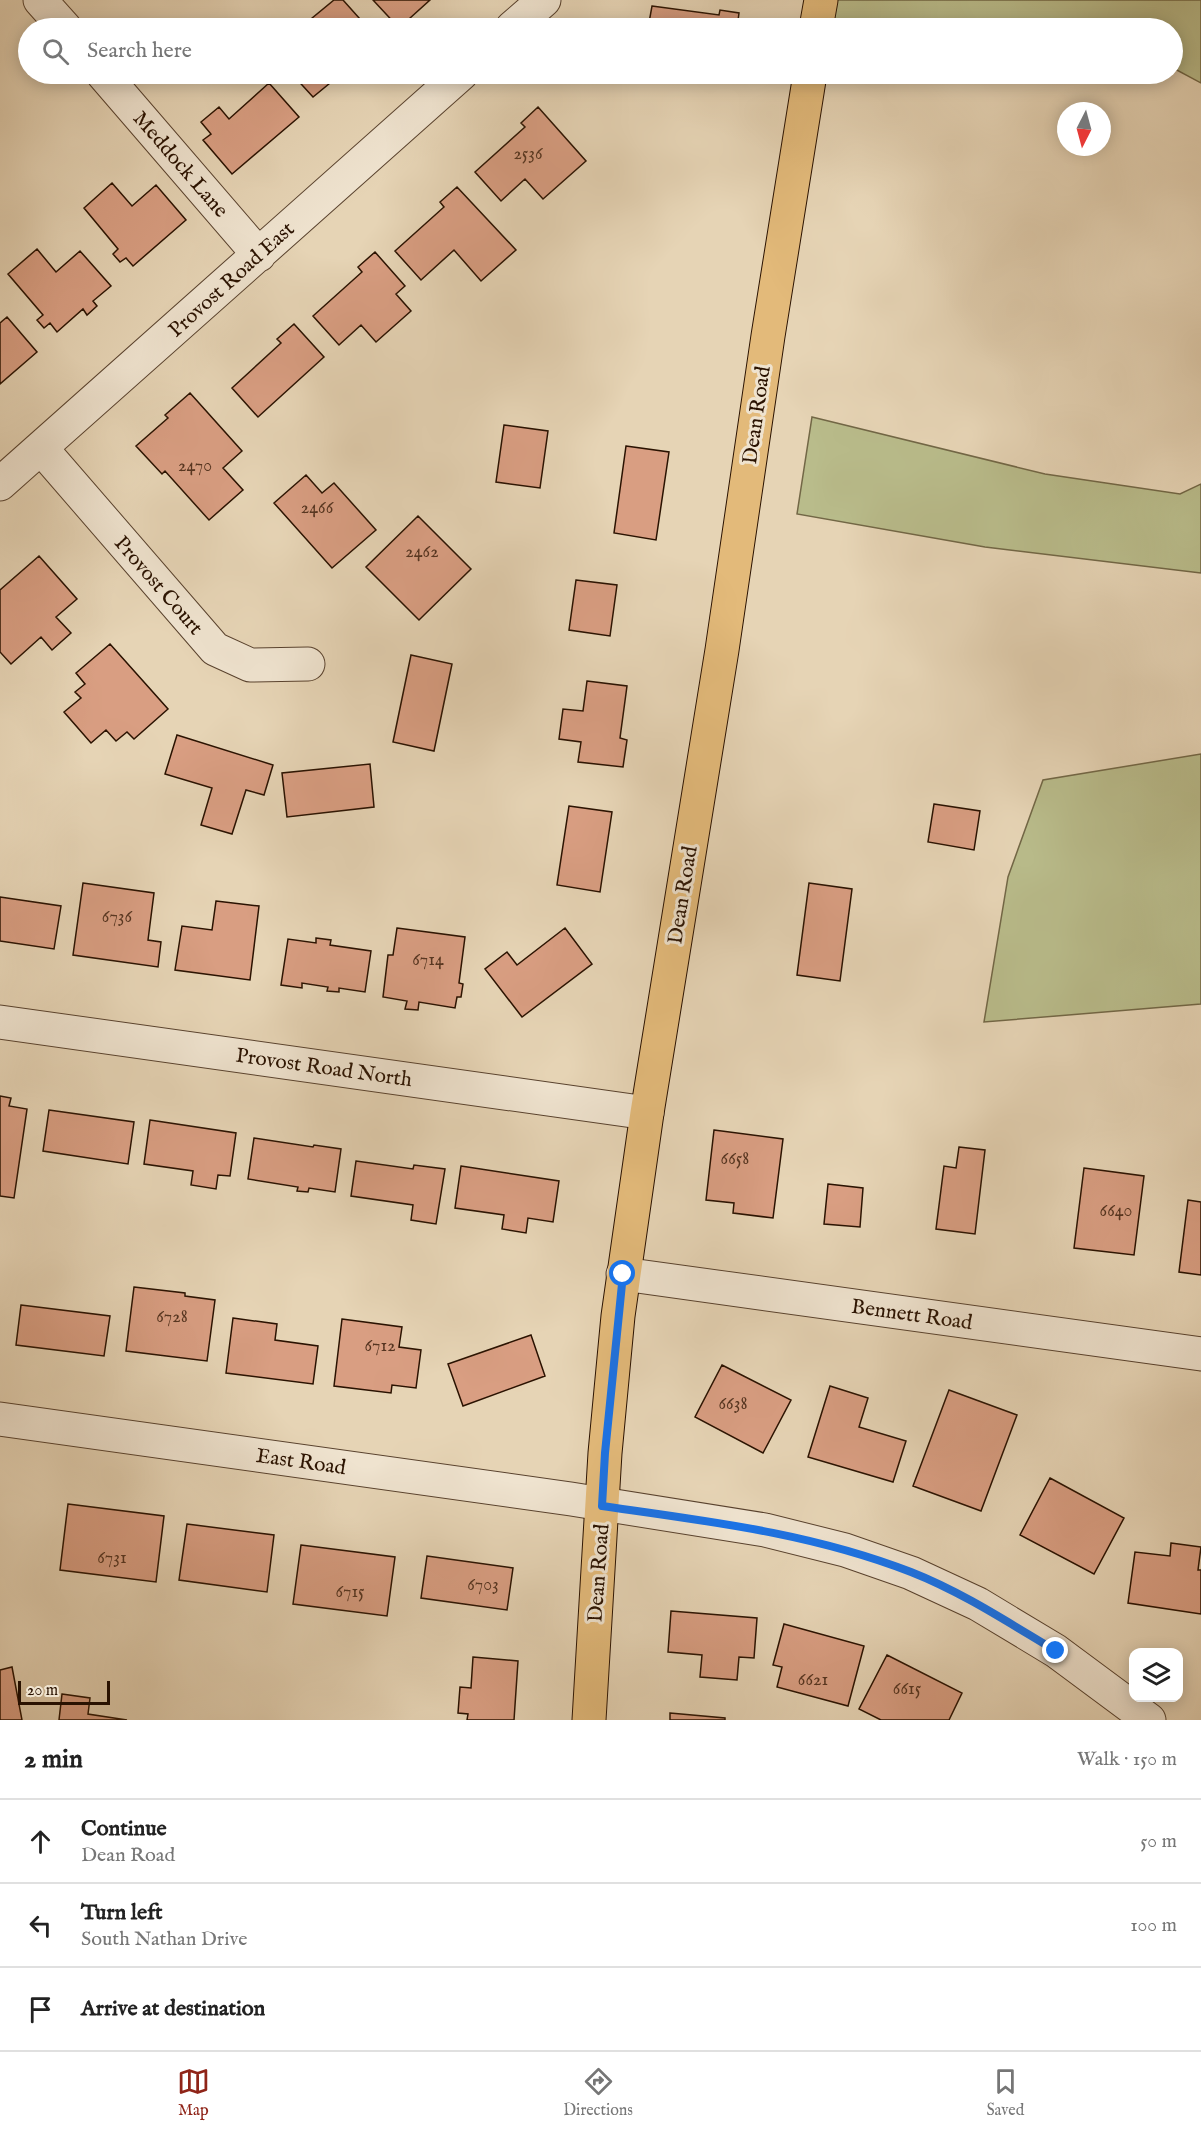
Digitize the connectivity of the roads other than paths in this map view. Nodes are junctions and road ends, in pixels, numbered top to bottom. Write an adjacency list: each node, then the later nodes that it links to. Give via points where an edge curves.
1 (40, 0): 4 (street)
2 (544, 0): 5 (street)
3 (821, 0): 6 (main road)
4 (56, 18)
5 (523, 18)
6 (818, 18)
7 (113, 84): 10 (street, Meddock Lane)
8 (450, 84): 10 (street, Provost Road East)
9 (808, 84): 15 (main road, Dean Road)
10 (258, 255): 11 (street, Provost Road East)
11 (41, 448): 12 (street, Provost Road East); 13 (street, Provost Court, via 215,648 250,664)
12 (0, 484)
13 (308, 664)
14 (0, 1022): 15 (street, Provost Road North)
15 (647, 1113): 16 (main road, Dean Road)
16 (623, 1274): 17 (street, Bennett Road); 19 (main road, Dean Road)
17 (1201, 1354)
18 (0, 1419): 19 (street, East Road)
19 (602, 1506): 20 (main road, Dean Road); 21 (street, East Road, via 765,1530 845,1550 912,1573 978,1604 1056,1651)
20 (589, 1720)
21 (1149, 1720)

